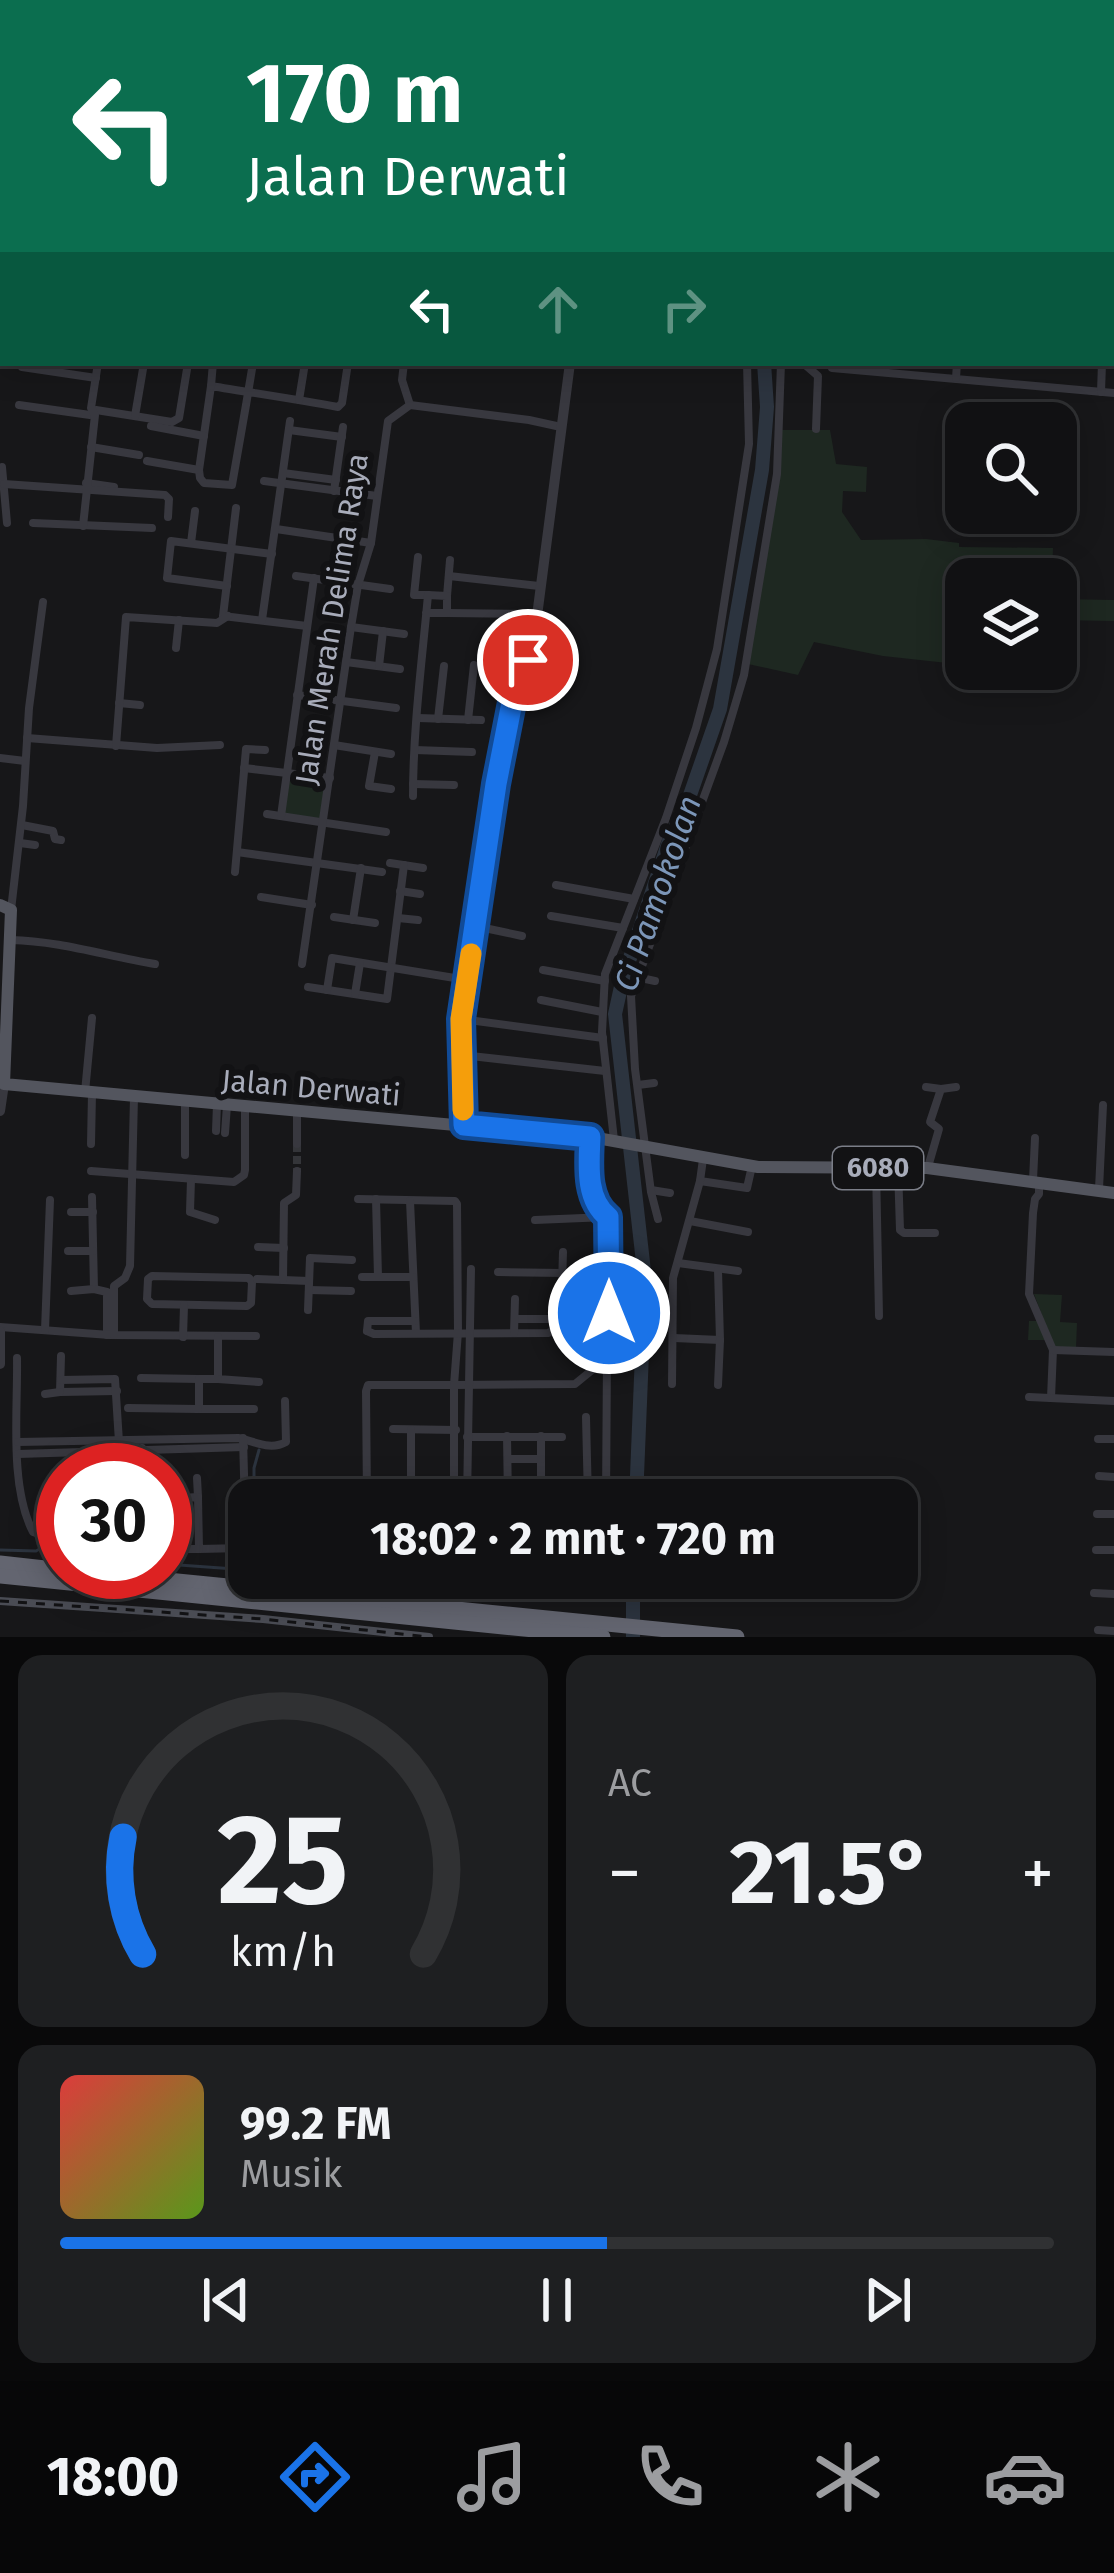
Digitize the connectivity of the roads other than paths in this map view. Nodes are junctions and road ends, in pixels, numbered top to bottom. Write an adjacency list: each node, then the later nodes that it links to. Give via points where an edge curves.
1 (98, 366): 17 (street)
2 (143, 366): 27 (street)
3 (188, 366): 27 (street, via 179,418)
4 (213, 366): 19 (street)
5 (253, 366): 20 (street)
6 (305, 366): 23 (street)
7 (347, 366): 23 (street, via 340,406)
8 (404, 366): 25 (street)
9 (570, 366): 29 (street)
10 (747, 366): 128 (street, via 749,444 717,649)
11 (781, 366): 146 (street, via 777,474 744,674)
12 (806, 366): 30 (street, via 818,376)
13 (957, 366): 18 (street)
14 (1100, 366): 21 (street)
15 (22, 367): 17 (street)
16 (832, 368): 18 (street)
17 (96, 378): 26 (street)
18 (956, 378): 21 (street)
19 (211, 386): 20 (street); 31 (street)
20 (248, 392): 23 (street); 34 (street, via 232,489 204,483)
21 (1101, 392): 22 (street)
22 (1114, 393)
23 (299, 400)
24 (19, 404): 26 (street)
25 (410, 405): 29 (street); 40 (street, Jalan Merah Delima Raya, via 388,421)
26 (93, 412): 27 (street); 32 (street)
27 (135, 416)
28 (151, 426): 31 (street)
29 (561, 427): 60 (street)
30 (816, 429)
31 (204, 436): 34 (street)
32 (91, 447): 34 (street); 39 (street)
33 (2, 467): 37 (street)
34 (199, 470)
35 (282, 478): 36 (street); 38 (street); 38 (street, via 289,426 342,432); 48 (street)
36 (264, 482)
37 (4, 484): 39 (street); 44 (street)
38 (335, 485): 40 (street)
39 (86, 487): 43 (street, via 165,495); 46 (street)
40 (377, 496): 49 (street, Jalan Merah Delima Raya)
41 (236, 508): 51 (street)
42 (195, 511): 50 (street)
43 (169, 518)
44 (7, 523)
45 (33, 524): 46 (street)
46 (83, 526): 47 (street)
47 (152, 528)
48 (276, 529): 49 (street); 52 (street)
49 (370, 543): 58 (street, Jalan Merah Delima Raya)
50 (191, 544): 51 (street); 59 (street, via 171,541 166,578)
51 (231, 549): 52 (street); 59 (street)
52 (272, 554): 70 (street)
53 (418, 557): 62 (street, via 414,595)
54 (450, 560): 56 (street)
55 (296, 576): 57 (street)
56 (449, 576): 60 (street); 63 (street)
57 (314, 578): 58 (street); 71 (street)
58 (358, 585): 61 (street); 72 (street, Jalan Merah Delima Raya)
59 (226, 586): 68 (street)
60 (536, 586): 67 (street)
61 (389, 589)
62 (428, 595): 63 (street); 65 (street)
63 (448, 596): 66 (street)
64 (43, 602): 90 (street)
65 (426, 613): 66 (street); 86 (street)
66 (447, 613): 67 (street)
67 (532, 614): 137 (street, via 532,650 516,682)
68 (228, 616): 69 (street, via 217,623); 70 (street)
69 (179, 620): 75 (street); 83 (street, via 126,617)
70 (262, 620): 71 (street)
71 (307, 626): 81 (street)
72 (351, 627): 73 (street); 76 (street, Jalan Merah Delima Raya)
73 (383, 631): 74 (street); 78 (street)
74 (404, 634)
75 (176, 648)
76 (346, 662): 78 (street); 82 (street, Jalan Merah Delima Raya)
77 (474, 665): 88 (street)
78 (379, 666): 80 (street)
79 (444, 666): 87 (street)
80 (400, 669)
81 (297, 694): 82 (street); 102 (street)
82 (340, 701): 85 (street); 92 (street, Jalan Merah Delima Raya)
83 (119, 704): 84 (street); 93 (street)
84 (140, 705)
85 (396, 708)
86 (418, 718): 87 (street); 94 (street)
87 (438, 719): 88 (street)
88 (468, 720): 89 (street)
89 (482, 721)
90 (27, 738): 93 (street); 100 (street)
91 (220, 745): 93 (street)
92 (334, 745): 96 (street); 103 (street, Jalan Merah Delima Raya)
93 (116, 746)
94 (415, 750): 97 (street); 104 (street)
95 (265, 751): 101 (street, via 246,749)
96 (375, 752): 98 (street); 106 (street, via 369,786)
97 (472, 752)
98 (391, 754)
99 (0, 758): 100 (street)
100 (25, 761): 111 (street)
101 (244, 768): 102 (street); 116 (street)
102 (288, 773): 103 (street); 109 (street)
103 (330, 778): 110 (street, Jalan Merah Delima Raya)
104 (413, 784): 105 (street); 107 (street)
105 (454, 785)
106 (391, 789)
107 (413, 796)
108 (267, 814): 109 (street)
109 (281, 816): 110 (street)
110 (324, 823): 112 (street); 117 (street, Jalan Merah Delima Raya)
111 (22, 825): 113 (street); 114 (street)
112 (386, 832)
113 (61, 840)
114 (20, 843): 115 (street); 130 (street)
115 (35, 844)
116 (237, 852): 117 (street); 122 (street)
117 (318, 862): 120 (street); 129 (street, Jalan Merah Delima Raya)
118 (390, 863): 119 (street)
119 (404, 865): 121 (street); 125 (street)
120 (361, 868): 123 (street); 134 (street)
121 (423, 868)
122 (235, 872)
123 (382, 872)
124 (556, 885): 128 (street)
125 (400, 891): 126 (street); 133 (street)
126 (420, 894)
127 (261, 897): 129 (street)
128 (634, 899): 138 (street)
129 (312, 905): 143 (street, Jalan Merah Delima Raya)
130 (6, 908): 140 (main road)
131 (551, 916): 138 (street)
132 (334, 917): 134 (street)
133 (398, 918): 135 (street); 144 (street)
134 (353, 920): 136 (street)
135 (418, 920)
136 (374, 923)
137 (475, 926): 139 (street); 147 (street)
138 (623, 928): 148 (street)
139 (522, 937)
140 (9, 940): 142 (street); 159 (main road)
141 (360, 963): 144 (street); 151 (street, via 332,958); 152 (street)
142 (155, 964)
143 (302, 964)
144 (392, 968): 147 (street); 152 (street, via 387,999)
145 (543, 970): 148 (street)
146 (637, 976): 149 (street); 163 (street, via 631,1019)
147 (467, 980): 156 (street)
148 (604, 981): 154 (street)
149 (655, 981)
150 (308, 987): 151 (street)
151 (327, 990): 152 (street)
152 (356, 994)
153 (541, 1000): 154 (street)
154 (602, 1012): 157 (street)
155 (92, 1018): 167 (street)
156 (461, 1019): 157 (street); 158 (street)
157 (603, 1039): 160 (street)
158 (462, 1055): 160 (street); 175 (street)
159 (3, 1063): 162 (main road)
160 (605, 1071): 179 (street)
161 (654, 1083): 163 (street)
162 (4, 1084): 167 (main road, Jalan Derwati / 6080); 173 (street)
163 (638, 1084): 182 (street)
164 (926, 1087): 166 (street)
165 (956, 1087): 166 (street)
166 (941, 1089): 188 (street, via 929,1122 939,1129)
167 (88, 1093): 168 (main road, Jalan Derwati / 6080); 180 (street)
168 (134, 1097): 169 (main road, Jalan Derwati / 6080); 191 (street)
169 (185, 1102): 170 (main road, Jalan Derwati / 6080); 183 (street)
170 (222, 1105): 172 (main road, Jalan Derwati / 6080); 176 (street)
171 (1103, 1105): 197 (street)
172 (245, 1107): 174 (main road, Jalan Derwati / 6080); 192 (street, via 244,1175 234,1182)
173 (0, 1111)
174 (297, 1111): 175 (main road, Jalan Derwati / 6080); 181 (street)
175 (459, 1125): 177 (main road, Jalan Derwati / 6080)
176 (221, 1132)
177 (593, 1137): 179 (main road, Jalan Derwati / 6080); 205 (street, via 592,1191)
178 (1035, 1138): 193 (street)
179 (616, 1140): 182 (main road, Jalan Derwati / 6080)
180 (91, 1144)
181 (297, 1144)
182 (645, 1145): 184 (main road, Jalan Derwati / 6080); 195 (street)
183 (184, 1154)
184 (704, 1157): 185 (main road, Jalan Derwati / 6080); 194 (street)
185 (752, 1166): 186 (main road, Jalan Derwati / 6080); 194 (street, via 747,1188)
186 (876, 1168): 187 (main road, Jalan Derwati / 6080); 236 (street)
187 (898, 1168): 188 (main road, Jalan Derwati / 6080); 211 (street, via 900,1230)
188 (927, 1168): 193 (main road, Jalan Derwati / 6080)
189 (91, 1171): 191 (street)
190 (297, 1172): 213 (street, via 296,1195 284,1204)
191 (133, 1176): 192 (street); 246 (street, via 130,1266 114,1286)
192 (191, 1179): 207 (street, via 190,1212)
193 (1033, 1180): 197 (main road, Jalan Derwati / 6080); 252 (street, via 1029,1294)
194 (700, 1181): 209 (street)
195 (651, 1190): 196 (street); 206 (street)
196 (670, 1192)
197 (1107, 1192)
198 (92, 1197): 204 (street)
199 (358, 1199): 200 (street)
200 (376, 1199): 202 (street); 225 (street)
201 (50, 1200): 241 (street)
202 (410, 1201): 226 (street); 243 (street, via 457,1203)
203 (71, 1212): 204 (street)
204 (93, 1212): 215 (street)
205 (608, 1217): 208 (street); 255 (street)
206 (658, 1219)
207 (215, 1220)
208 (535, 1220)
209 (690, 1220): 210 (street); 218 (street)
210 (748, 1232)
211 (935, 1233)
212 (258, 1247): 213 (street)
213 (284, 1248): 228 (street)
214 (68, 1251): 215 (street)
215 (93, 1251): 230 (street)
216 (563, 1252): 223 (street)
217 (352, 1260): 229 (street, via 310,1258)
218 (679, 1263): 220 (street); 250 (street)
219 (472, 1269): 244 (street)
220 (718, 1270): 221 (street); 251 (street)
221 (738, 1271)
222 (498, 1272): 223 (street)
223 (563, 1273): 237 (street)
224 (362, 1277): 225 (street)
225 (379, 1277): 226 (street)
226 (413, 1277): 239 (street)
227 (257, 1279): 228 (street)
228 (283, 1280): 229 (street)
229 (309, 1286): 232 (street); 235 (street)
230 (94, 1289): 231 (street); 246 (street, via 107,1292)
231 (71, 1291)
232 (350, 1291)
233 (514, 1299): 238 (street)
234 (184, 1306): 234 (street, via 248,1306 251,1280 150,1277 149,1303); 248 (street)
235 (308, 1310)
236 (879, 1316)
237 (561, 1318): 238 (street); 245 (street, via 556,1331)
238 (514, 1319): 245 (street)
239 (415, 1321): 242 (street); 242 (street, via 368,1321 367,1331)
240 (0, 1329): 241 (street); 257 (street)
241 (45, 1330): 246 (street)
242 (416, 1333): 243 (street)
243 (458, 1333): 244 (street); 264 (street)
244 (470, 1333): 245 (street); 264 (street)
245 (514, 1333)
246 (110, 1335): 248 (street)
247 (256, 1336): 249 (street)
248 (183, 1337): 249 (street)
249 (218, 1337): 260 (street)
250 (674, 1338): 251 (street); 263 (street)
251 (720, 1340): 265 (street)
252 (1053, 1350): 253 (street); 270 (street)
253 (1114, 1352)
254 (62, 1356): 261 (street)
255 (609, 1357): 264 (street, via 575,1384); 309 (street)
256 (17, 1358): 287 (street)
257 (0, 1359)
258 (141, 1378): 259 (street)
259 (199, 1379): 260 (street); 274 (street)
260 (218, 1379): 262 (street)
261 (61, 1380): 266 (street, via 113,1378); 267 (street)
262 (259, 1382)
263 (672, 1384)
264 (461, 1385): 279 (street); 282 (street); 303 (street, via 368,1385)
265 (718, 1385)
266 (117, 1390): 267 (street); 289 (street)
267 (60, 1393): 268 (street)
268 (45, 1394)
269 (1029, 1397): 270 (street)
270 (1051, 1398): 272 (street)
271 (285, 1401): 292 (street, via 285,1444)
272 (1114, 1401)
273 (128, 1408): 274 (street)
274 (199, 1409): 275 (street)
275 (254, 1409)
276 (586, 1417): 308 (street)
277 (393, 1430): 278 (street)
278 (411, 1430): 279 (street); 304 (street)
279 (456, 1430): 305 (street)
280 (507, 1436): 281 (street); 282 (street); 296 (street)
281 (541, 1436): 283 (street); 297 (street)
282 (467, 1437): 306 (street)
283 (562, 1437)
284 (142, 1439): 290 (street); 291 (street); 292 (street)
285 (1098, 1439): 286 (street)
286 (1114, 1439)
287 (18, 1442): 288 (street); 295 (street)
288 (52, 1443)
289 (119, 1443)
290 (127, 1443)
291 (142, 1443)
292 (243, 1443): 293 (street); 302 (street)
293 (192, 1447)
294 (36, 1452): 295 (street)
295 (18, 1454): 314 (street)
296 (508, 1459): 297 (street); 307 (street)
297 (541, 1459): 301 (street)
298 (1099, 1476): 299 (street)
299 (1114, 1477)
300 (197, 1478): 311 (street)
301 (541, 1478)
302 (245, 1479)
303 (367, 1479)
304 (411, 1479)
305 (455, 1479)
306 (467, 1479)
307 (508, 1479)
308 (587, 1479)
309 (606, 1479)
310 (192, 1497): 311 (street)
311 (198, 1497): 317 (street)
312 (1096, 1514): 313 (street)
313 (1114, 1514)
314 (36, 1531)
315 (228, 1548): 317 (street)
316 (192, 1549): 317 (street)
317 (199, 1549)
318 (1096, 1550): 319 (street)
319 (1114, 1550)
320 (0, 1563): 321 (highway)
321 (36, 1567)
322 (0, 1576): 328 (highway)
323 (192, 1582): 329 (highway)
324 (1094, 1593): 325 (street)
325 (1114, 1594)
326 (1098, 1630): 327 (street)
327 (1114, 1631)
328 (603, 1637)
329 (737, 1637)

